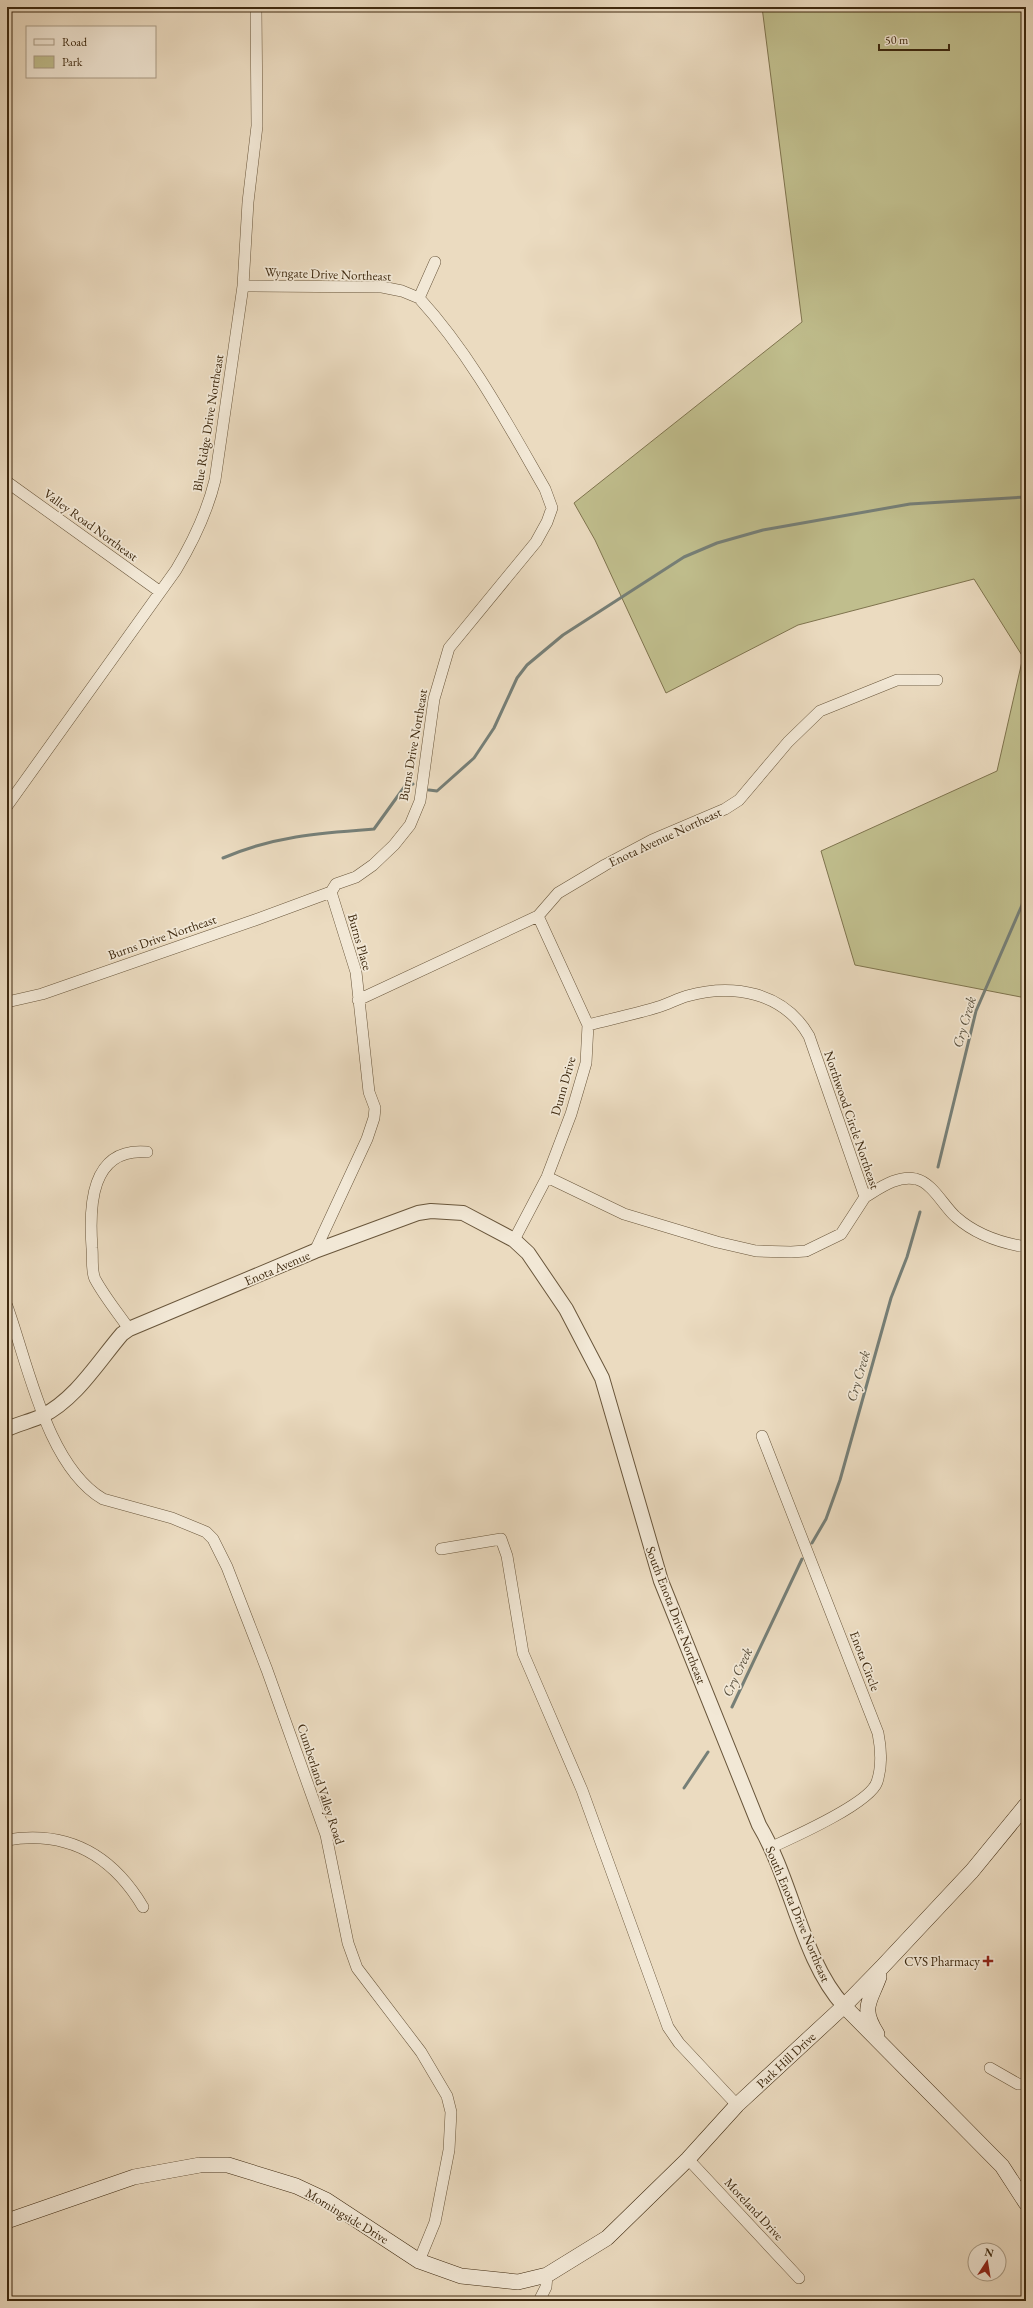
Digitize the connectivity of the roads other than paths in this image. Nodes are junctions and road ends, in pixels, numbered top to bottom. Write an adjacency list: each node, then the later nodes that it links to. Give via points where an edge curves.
1 (256, 7): 3 (street, Blue Ridge Drive Northeast, via 257,126 248,202)
2 (435, 262): 4 (street)
3 (243, 286): 4 (street, Wyngate Drive Northeast, via 382,287 402,290); 6 (street, Blue Ridge Drive Northeast, via 215,480 208,508 192,543 176,570)
4 (420, 298): 9 (street, Burns Drive Northeast, via 475,369 545,489 552,508 536,542 449,648 434,698 420,801 410,825 373,865 356,877 336,884)
5 (7, 482): 6 (street, Valley Road Northeast)
6 (159, 591): 8 (street, Blue Ridge Drive Northeast)
7 (937, 680): 10 (street, Enota Avenue Northeast, via 897,680 820,711 788,742 739,800 605,865 558,893)
8 (7, 806)
9 (330, 892): 11 (street, Burns Place, via 356,972); 12 (street, Burns Drive Northeast, via 42,994)
10 (538, 916): 11 (street, Enota Avenue Northeast); 13 (street, Dunn Drive)
11 (358, 1000): 19 (street, Enota Avenue, via 369,1092 375,1108 374,1118 367,1139)
12 (7, 1002)
13 (588, 1026): 15 (street, Dunn Drive, via 586,1063 571,1114); 16 (street, Northwood Circle Northeast, via 687,996 724,989 757,994 776,1002 802,1025 809,1036)
14 (147, 1152): 21 (street, via 134,1151 117,1159 104,1168 95,1186 91,1228 94,1278)
15 (547, 1178): 16 (street, Northwood Circle Northeast, via 624,1214 756,1251 806,1251 841,1234); 17 (street, Dunn Drive)
16 (865, 1197): 18 (street, via 895,1180 916,1179 928,1186 956,1218 992,1240)
17 (514, 1240): 19 (street, South Enota Drive Northeast, via 463,1213 432,1211); 28 (street, South Enota Drive Northeast, via 528,1253 566,1309 602,1378 660,1581 759,1825)
18 (1026, 1247)
19 (315, 1251): 21 (street, Enota Avenue)
20 (7, 1306): 22 (street, Cumberland Valley Road)
21 (129, 1329): 22 (street, Enota Avenue, via 77,1387)
22 (42, 1416): 23 (street); 39 (street, Cumberland Valley Road, via 64,1458 93,1493 103,1499 172,1518 206,1532 213,1539 227,1567 326,1835 348,1943 357,1968 421,2052 448,2096 451,2112 450,2150 435,2222)
23 (7, 1429)
24 (762, 1436): 28 (street, Enota Circle, via 878,1733 881,1749 877,1782 871,1792 829,1820)
25 (441, 1549): 35 (street, via 501,1539 507,1556 523,1653 582,1790 668,2027 679,2043)
26 (1026, 1805): 30 (main road, Park Hill Drive, via 972,1872)
27 (7, 1840): 29 (street, via 52,1838 90,1851 110,1864)
28 (772, 1847): 31 (street, South Enota Drive Northeast, via 824,1981)
29 (143, 1907)
30 (883, 1966): 31 (main road, Park Hill Drive); 32 (main road, via 867,2004 871,2025)
31 (844, 2006): 32 (main road, South Enota Drive Northeast); 35 (main road, Park Hill Drive)
32 (884, 2045): 37 (main road, South Enota Drive Northeast, via 1002,2166)
33 (990, 2068): 34 (street, via 1018,2084)
34 (1026, 2084)
35 (737, 2105): 36 (main road, Park Hill Drive)
36 (688, 2160): 40 (main road, Park Hill Drive, via 607,2238); 41 (street, Moreland Drive)
37 (1026, 2203)
38 (7, 2221): 39 (main road, Morningside Drive, via 134,2177 200,2165 228,2165 296,2186 326,2200)
39 (419, 2261): 40 (main road, Morningside Drive, via 461,2276 484,2279 518,2282)
40 (547, 2275): 42 (street, via 546,2287)
41 (799, 2278)
42 (539, 2301)

